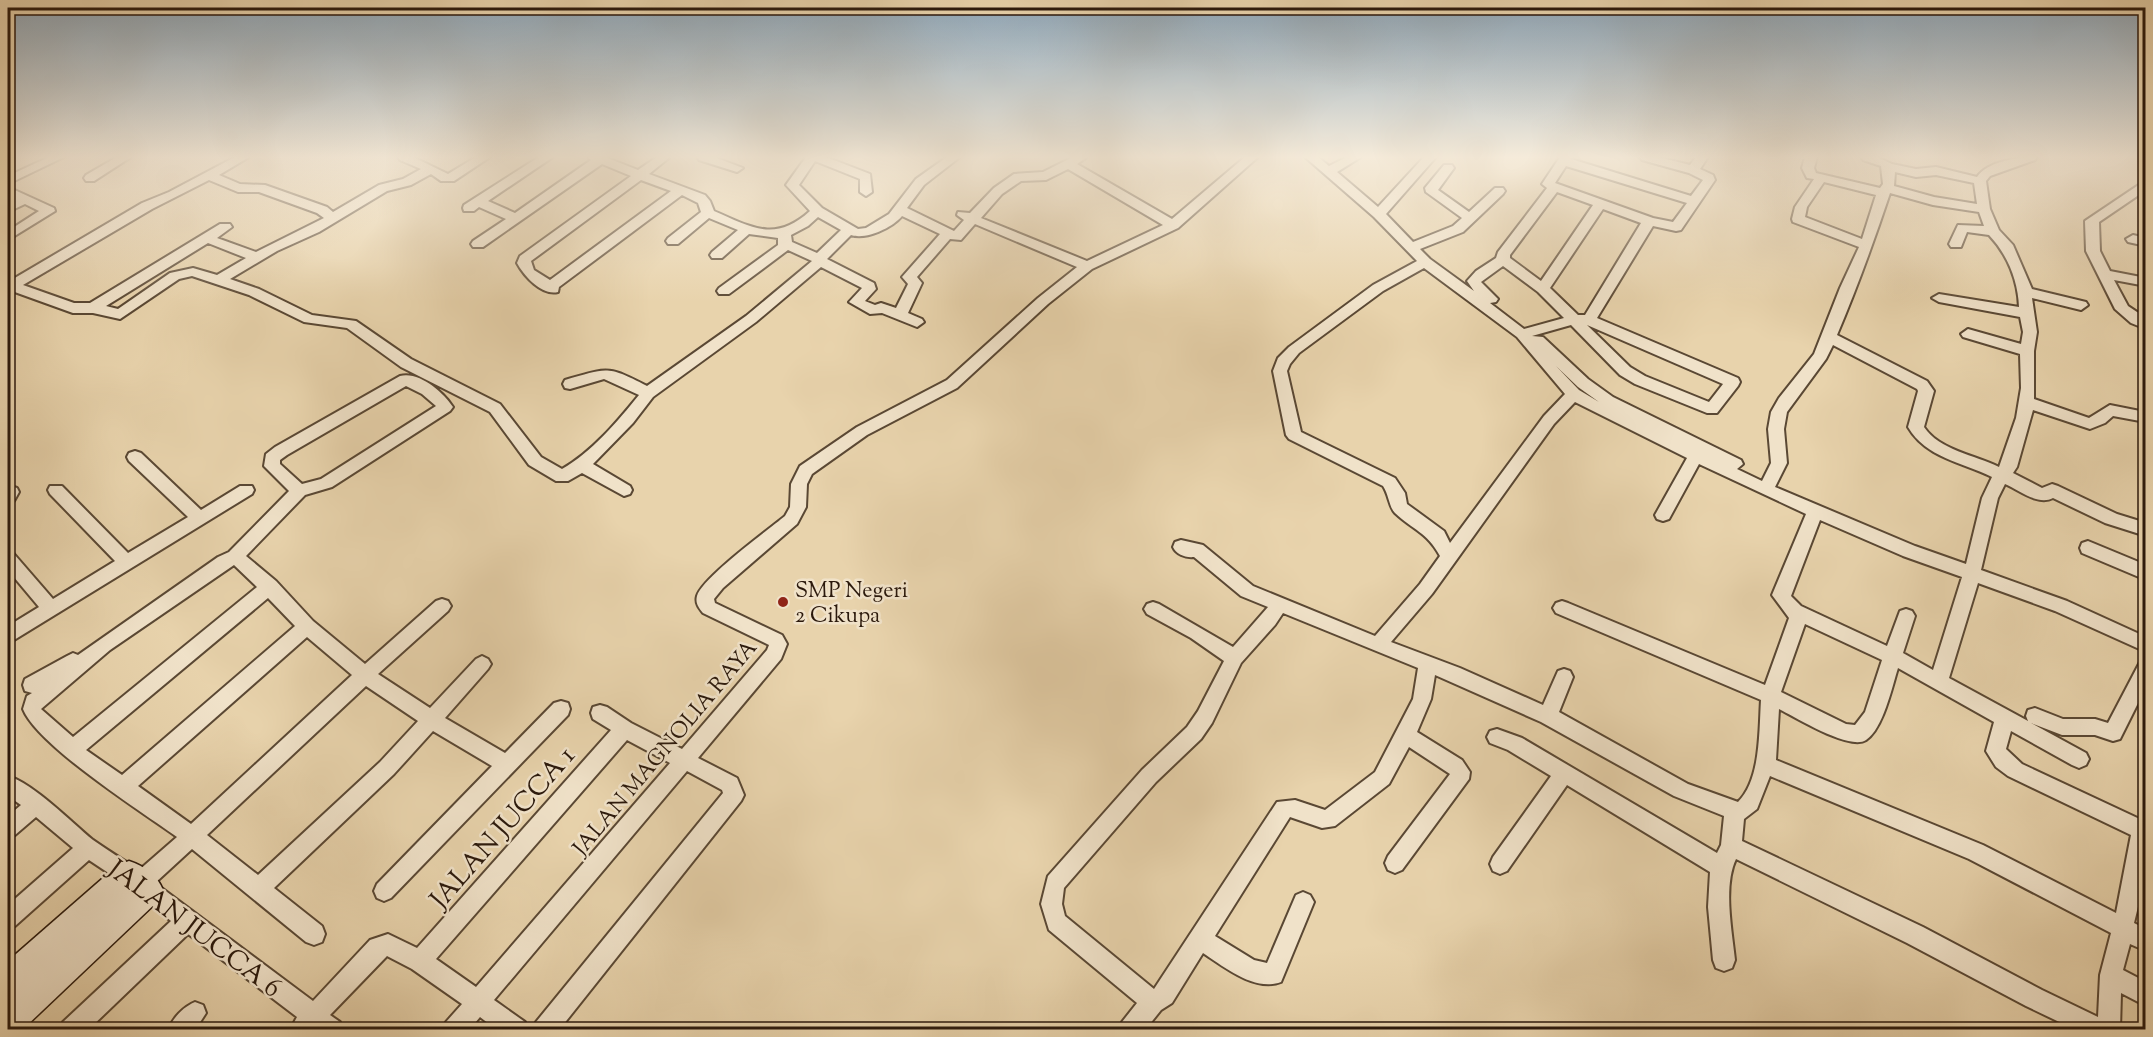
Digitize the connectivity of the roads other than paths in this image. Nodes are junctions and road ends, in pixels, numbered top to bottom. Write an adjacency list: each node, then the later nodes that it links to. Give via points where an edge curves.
1 (37, 205): 44 (street, via 49,212)
2 (148, 205): 61 (street)
3 (309, 205): 34 (street)
4 (353, 205): 34 (street)
5 (475, 205): 35 (street)
6 (533, 205): 35 (street)
7 (599, 205): 8 (street, via 525,259 528,273 552,288)
8 (661, 205)
9 (705, 205): 31 (street)
10 (812, 205): 30 (street)
11 (903, 205): 29 (street)
12 (983, 205): 33 (street)
13 (1142, 205): 38 (street)
14 (1196, 205): 38 (street, JALAN MAGNOLIA RAYA)
15 (1369, 205): 32 (street)
16 (1387, 205): 32 (street)
17 (1452, 205): 36 (street)
18 (1484, 205): 36 (street)
19 (1541, 205): 55 (street)
20 (1599, 205): 62 (street)
21 (1604, 205): 37 (street)
22 (1692, 205): 37 (street, via 1676,227)
23 (1802, 205): 50 (street, via 1798,219)
24 (1880, 205): 50 (street)
25 (1961, 205): 28 (street)
26 (1983, 205): 28 (street)
27 (2116, 205): 58 (street, via 2092,221 2093,251)
28 (1984, 209): 42 (street)
29 (900, 210): 41 (street, via 869,231); 43 (street)
30 (817, 211): 41 (street); 46 (street)
31 (708, 213): 40 (street); 47 (street)
32 (1379, 214): 51 (street)
33 (968, 217): 43 (street, via 958,235); 57 (street)
34 (332, 218): 53 (street)
35 (516, 218): 48 (street)
36 (1470, 218): 51 (street, via 1458,230)
37 (1649, 220): 70 (street)
38 (1173, 225): 57 (street, JALAN MAGNOLIA RAYA)
39 (225, 227): 45 (street)
40 (747, 229): 46 (street); 52 (street)
41 (849, 230): 54 (street)
42 (1993, 231): 49 (street, via 1964,228); 64 (street, via 2006,245)
43 (948, 233): 69 (street, via 909,278 915,283)
44 (8, 236)
45 (206, 238): 53 (street); 67 (street)
46 (785, 239): 54 (street); 63 (street)
47 (673, 241)
48 (478, 244)
49 (1956, 244)
50 (1867, 245): 75 (street)
51 (1412, 247): 56 (street)
52 (717, 255)
53 (257, 257): 59 (street)
54 (819, 260): 69 (street, via 869,286 856,302 875,311 881,308); 78 (street, via 751,320)
55 (1503, 260): 62 (street); 73 (street, via 1474,281)
56 (1425, 262): 73 (street); 99 (street, via 1378,288 1294,350 1280,371 1294,435 1389,482 1399,507 1438,536)
57 (1087, 266): 138 (street, JALAN MAGNOLIA RAYA, via 952,384 862,431 806,470 791,520 705,597 709,608 778,644 775,654)
58 (2105, 274): 60 (street); 72 (street, via 2122,309)
59 (217, 281): 67 (street, via 183,272 120,314); 84 (street, via 254,292 309,319 351,324 406,363 495,408 535,461 559,477)
60 (2145, 282)
61 (9, 287): 67 (street, via 73,308)
62 (1543, 289): 70 (street)
63 (724, 291)
64 (2024, 292): 66 (street); 68 (street)
65 (1939, 298): 68 (street)
66 (2081, 304)
67 (93, 308)
68 (2026, 313): 76 (street, via 2030,332)
69 (900, 315): 71 (street)
70 (1582, 320): 70 (street, via 1625,371 1709,409 1715,408 1733,382); 73 (street)
71 (917, 322)
72 (2145, 324)
73 (1526, 333): 79 (street); 85 (street, via 1608,401)
74 (1968, 334): 76 (street)
75 (1828, 336): 86 (street, via 1923,385 1926,391 1916,427 1923,438); 90 (street, via 1816,363 1779,412 1779,463)
76 (2027, 351): 80 (street)
77 (570, 384): 78 (street, via 613,375)
78 (648, 393): 84 (street)
79 (1574, 394): 83 (street); 99 (street, via 1549,420)
80 (2026, 402): 81 (street, via 2090,424 2110,410); 86 (street, via 2009,467)
81 (2140, 416)
82 (135, 457): 94 (street)
83 (1695, 457): 90 (street); 93 (street)
84 (582, 465): 89 (street)
85 (1756, 474)
86 (2001, 475): 95 (street, via 2038,493 2046,495 2052,490 2111,519); 102 (street, via 1990,498)
87 (56, 490): 101 (street)
88 (246, 490): 94 (street)
89 (624, 490)
90 (1766, 490): 92 (street)
91 (299, 491): 91 (street, via 272,466 272,458 392,386 405,380 414,382 439,398 445,407 326,483); 98 (street)
92 (1815, 511): 102 (street); 110 (street, via 1781,595)
93 (1663, 515)
94 (199, 518): 101 (street)
95 (2145, 530)
96 (1181, 547): 105 (street, via 1197,550 1247,591)
97 (2088, 548): 103 (street)
98 (235, 556): 104 (street); 114 (street)
99 (1449, 557): 115 (street)
100 (8, 559): 108 (street)
101 (126, 562): 108 (street)
102 (1972, 573): 116 (street, via 2061,606); 124 (street)
103 (2145, 573)
104 (270, 586): 112 (street); 136 (street)
105 (1279, 604): 115 (street); 118 (street)
106 (442, 606): 122 (street)
107 (1562, 608): 126 (street)
108 (51, 609): 113 (street)
109 (1153, 609): 118 (street)
110 (1797, 612): 117 (street); 126 (street)
111 (1906, 616): 117 (street)
112 (308, 626): 122 (street); 143 (street)
113 (8, 635)
114 (104, 645): 125 (street); 136 (street, via 34,702 34,714)
115 (1378, 645): 120 (street)
116 (2145, 645)
117 (1894, 657): 124 (street); 126 (street, via 1873,716 1860,734 1844,732)
118 (1235, 658): 170 (street, via 1194,733 1149,776 1063,872 1051,899 1057,923)
119 (482, 664): 132 (street)
120 (1428, 665): 129 (street); 134 (street, via 1422,699)
121 (2145, 667): 130 (street, via 2113,733 2095,727 2062,727)
122 (365, 675): 132 (street); 148 (street)
123 (1564, 677): 129 (street)
124 (1939, 681): 131 (street)
125 (32, 685)
126 (1770, 697): 140 (street)
127 (561, 709): 139 (street)
128 (600, 713): 133 (street)
129 (1548, 716): 145 (street, via 1681,790)
130 (2035, 716)
131 (2004, 719): 137 (street); 147 (street, via 1996,751 2003,761)
132 (434, 720): 139 (street); 155 (street)
133 (624, 729): 138 (street); 165 (street, JALAN JUCCA 1)
134 (1405, 735): 151 (street, via 1460,772 1459,779); 162 (street, via 1382,778 1328,819 1284,809)
135 (1497, 737): 141 (street)
136 (73, 749): 143 (street)
137 (2079, 759)
138 (685, 761): 169 (street, JALAN MAGNOLIA RAYA); 178 (street, via 730,784 734,795)
139 (507, 765): 156 (street)
140 (1765, 765): 145 (street, via 1750,803); 160 (street, via 1976,852)
141 (1564, 773): 152 (street); 153 (street)
142 (8, 785): 144 (street, JALAN JUCCA 6)
143 (123, 787): 148 (street)
144 (36, 805): 146 (street); 150 (street, JALAN JUCCA 6)
145 (1735, 811): 149 (street)
146 (8, 828)
147 (2144, 831): 160 (street)
148 (192, 837): 154 (street); 155 (street)
149 (1731, 846): 153 (street); 180 (street)
150 (88, 848): 154 (street, JALAN JUCCA 6); 158 (street)
151 (1395, 863)
152 (1500, 864)
153 (1721, 867): 164 (street, via 1719,907)
154 (139, 883): 159 (street, JALAN JUCCA 6); 167 (street); 172 (street)
155 (259, 888): 161 (street)
156 (384, 891)
157 (1303, 902): 162 (street, via 1273,974 1255,971)
158 (8, 919)
159 (187, 921): 173 (street, JALAN JUCCA 6); 174 (street)
160 (2123, 928): 163 (street); 166 (street)
161 (314, 934)
162 (1200, 939): 170 (street, via 1164,995)
163 (2145, 941)
164 (1724, 960)
165 (420, 961): 169 (street); 173 (street, via 388,945 378,948)
166 (2111, 975): 168 (street); 181 (street)
167 (8, 982)
168 (2145, 994)
169 (477, 1002): 176 (street, JALAN MAGNOLIA RAYA); 177 (street)
170 (1153, 1002): 179 (street)
171 (195, 1013): 175 (street)
172 (8, 1020)
173 (316, 1025)
174 (71, 1029)
175 (179, 1029)
176 (454, 1029)
177 (517, 1029)
178 (544, 1029)
179 (1130, 1029)
180 (2102, 1029)
181 (2109, 1029)

